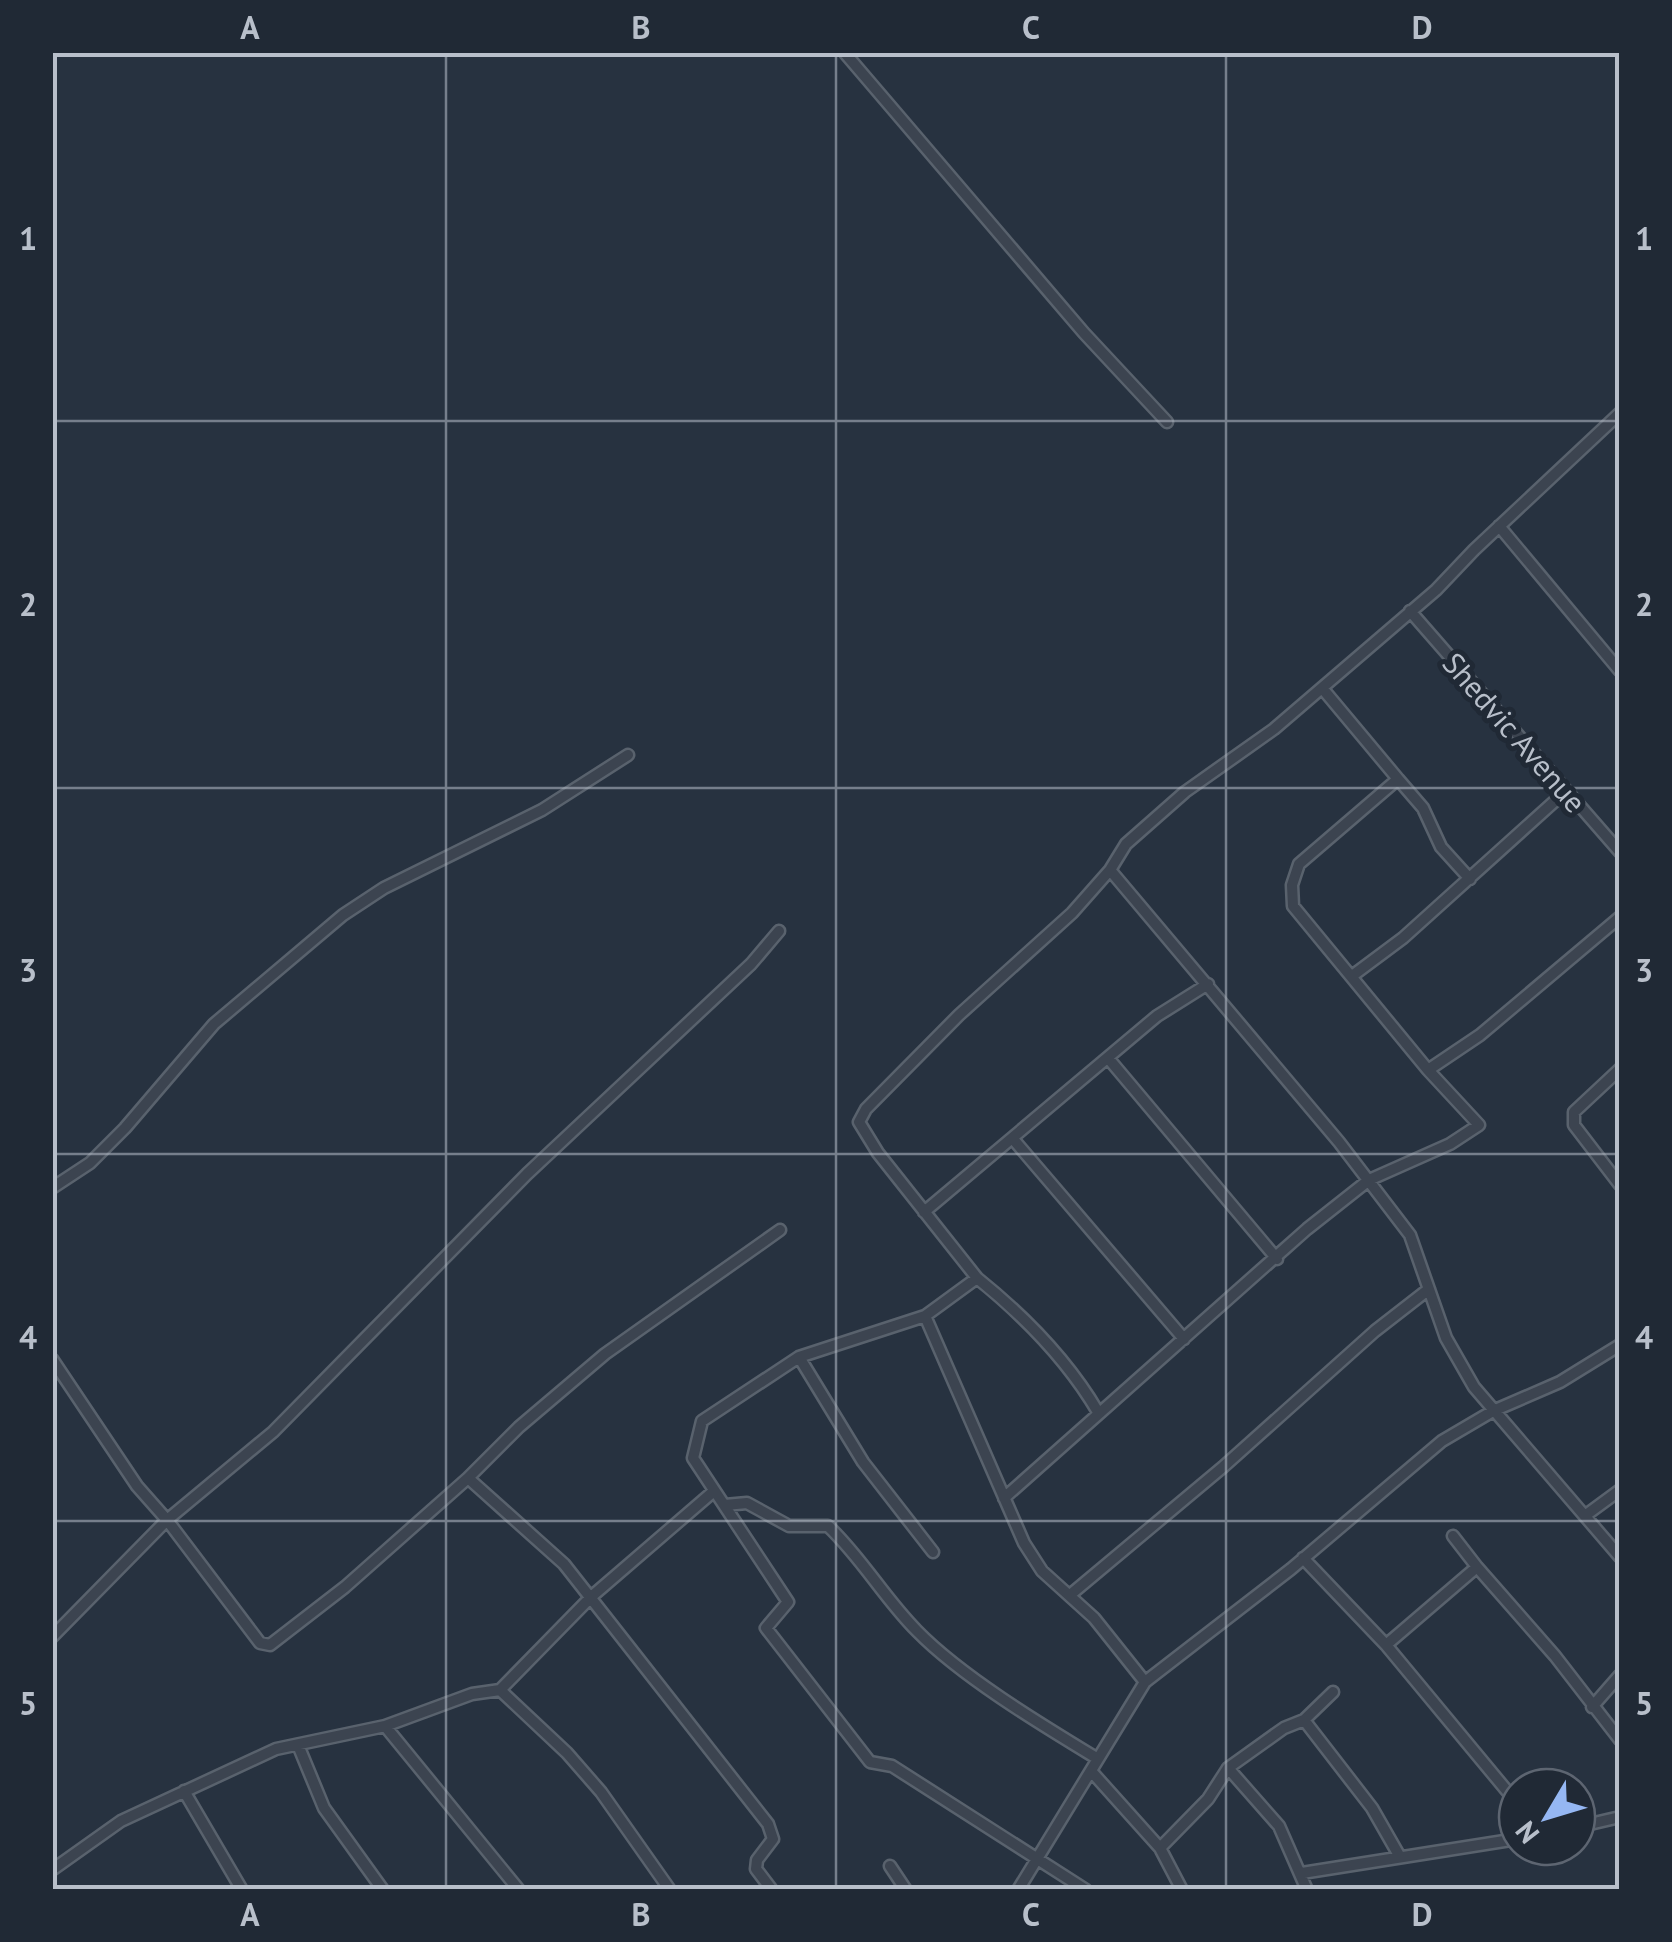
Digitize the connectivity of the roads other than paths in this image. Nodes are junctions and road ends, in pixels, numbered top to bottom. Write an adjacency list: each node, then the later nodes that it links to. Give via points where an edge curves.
1 (844, 52): 3 (street)
2 (1620, 413): 4 (street)
3 (1166, 422)
4 (1499, 526): 5 (street); 6 (street)
5 (1410, 611): 7 (street); 10 (street, Shedvic Avenue)
6 (1620, 671)
7 (1322, 688): 9 (street); 12 (street, via 1186,792 1126,844)
8 (628, 756): 24 (street, via 542,810 343,915 214,1024 125,1128)
9 (1398, 778): 13 (street, via 1423,808 1440,847); 16 (street, via 1300,864 1292,885 1293,906)
10 (1566, 792): 11 (street, Shedvic Avenue); 13 (street)
11 (1620, 852)
12 (1110, 870): 17 (street); 25 (street, via 866,1109 859,1122)
13 (1470, 879): 16 (street)
14 (1620, 917): 20 (street, via 1480,1035)
15 (779, 930): 43 (street, via 273,1432)
16 (1352, 976): 20 (street)
17 (1208, 984): 18 (street); 22 (street)
18 (1108, 1058): 21 (street); 27 (street)
19 (1620, 1069): 23 (street, via 1574,1112 1574,1125)
20 (1428, 1070): 22 (street, via 1479,1126)
21 (1014, 1140): 25 (street); 31 (street)
22 (1369, 1180): 27 (street); 29 (street, via 1410,1235)
23 (1620, 1185)
24 (52, 1188)
25 (924, 1212): 28 (street)
26 (780, 1230): 37 (street, via 606,1354)
27 (1277, 1259): 31 (street)
28 (977, 1278): 30 (street); 36 (street, via 1081,1384)
29 (1429, 1290): 35 (street, via 1446,1338); 49 (street)
30 (925, 1316): 33 (street); 40 (street)
31 (1184, 1339): 36 (street)
32 (1620, 1345): 35 (street, via 1560,1382)
33 (799, 1357): 39 (street, via 702,1421 693,1458); 45 (street, via 862,1462)
34 (52, 1359): 43 (street)
35 (1493, 1411): 42 (street); 47 (street, via 1442,1442)
36 (1098, 1412): 40 (street)
37 (468, 1478): 43 (street, via 270,1644 260,1643); 50 (street)
38 (1620, 1490): 42 (street)
39 (714, 1491): 41 (street); 50 (street)
40 (1004, 1498): 49 (street, via 1042,1571)
41 (725, 1504): 62 (street, via 746,1503 789,1526 828,1526 917,1632); 70 (street, via 788,1602 766,1628 870,1762 892,1766)
42 (1586, 1515): 46 (street)
43 (167, 1520): 51 (street)
44 (1453, 1536): 48 (street)
45 (933, 1552)
46 (1620, 1557)
47 (1303, 1558): 52 (street); 54 (street)
48 (1477, 1568): 52 (street); 57 (street)
49 (1070, 1595): 54 (street)
50 (592, 1598): 55 (street); 78 (street, via 768,1824 773,1838 756,1869)
51 (52, 1637)
52 (1386, 1645): 65 (street)
53 (1620, 1675): 57 (street)
54 (1144, 1682): 62 (street)
55 (500, 1690): 59 (street); 77 (street, via 601,1792)
56 (1333, 1692): 58 (street)
57 (1592, 1707): 60 (street)
58 (1304, 1720): 63 (street); 69 (street, via 1372,1808)
59 (385, 1726): 61 (street); 76 (street)
60 (1620, 1740)
61 (298, 1745): 66 (street); 75 (street, via 324,1808)
62 (1098, 1759): 64 (street)
63 (1228, 1768): 68 (street); 73 (street, via 1279,1826)
64 (1091, 1772): 68 (street); 70 (street)
65 (1497, 1779)
66 (184, 1791): 72 (street, via 121,1822); 74 (street)
67 (1497, 1842): 69 (street)
68 (1160, 1848): 82 (street)
69 (1400, 1857): 73 (street)
70 (1035, 1860): 80 (street); 81 (street)
71 (890, 1866): 79 (street)
72 (52, 1870)
73 (1302, 1873): 83 (street)
74 (242, 1890)
75 (382, 1890)
76 (519, 1890)
77 (670, 1890)
78 (772, 1890)
79 (906, 1890)
80 (1018, 1890)
81 (1086, 1890)
82 (1182, 1890)
83 (1307, 1890)

